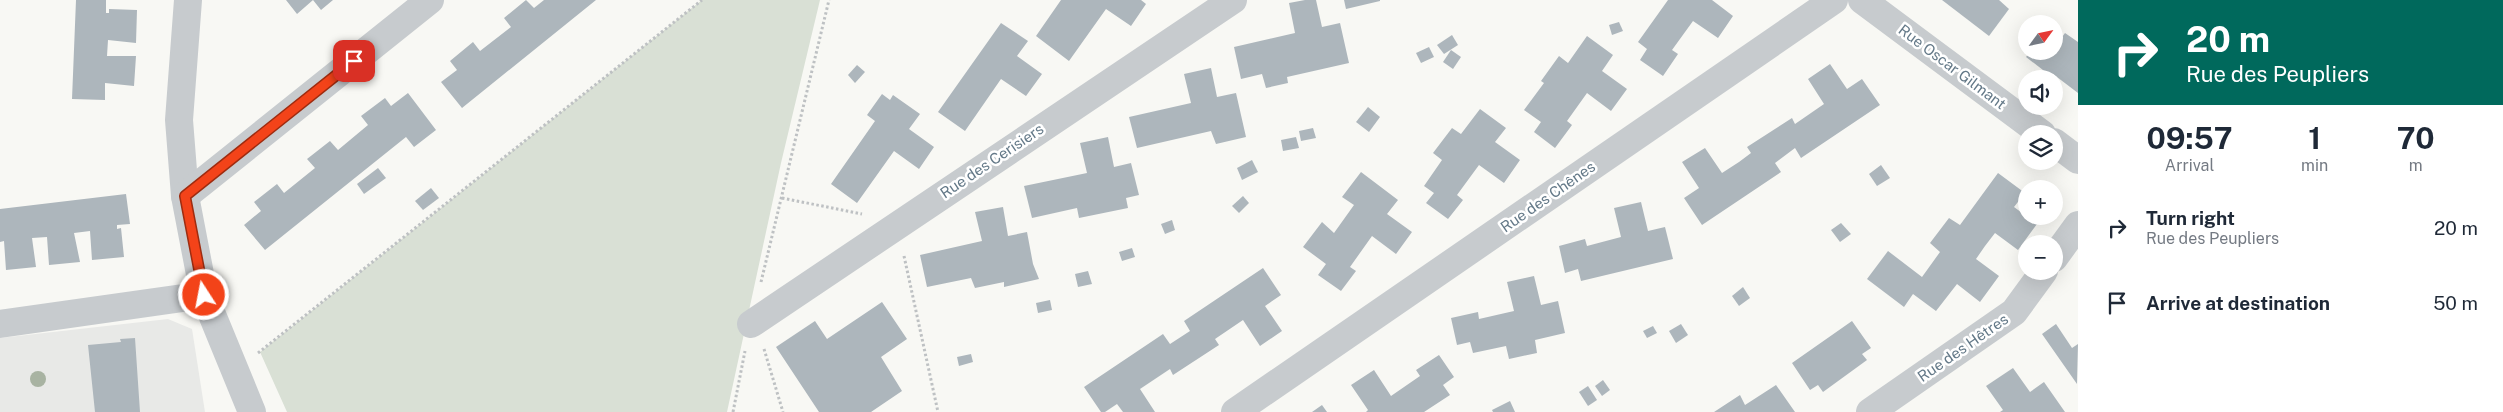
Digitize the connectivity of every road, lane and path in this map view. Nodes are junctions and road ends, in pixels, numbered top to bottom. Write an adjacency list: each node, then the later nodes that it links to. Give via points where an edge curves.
1 (188, 0): 11 (street, via 180,120)
2 (430, 0): 11 (street)
3 (702, 0): 20 (path)
4 (829, 0): 12 (path)
5 (1233, 0): 14 (street, Rue des Cerisiers)
6 (1834, 0): 21 (street, Rue des Chênes)
7 (1862, 0): 8 (street, Rue Oscar Gilmant)
8 (2030, 125)
9 (2063, 149): 10 (street)
10 (2078, 160)
11 (185, 196): 17 (street)
12 (782, 198): 14 (path, via 867,215 878,208); 19 (path)
13 (2078, 225): 15 (street)
14 (891, 228): 19 (street, Rue des Cerisiers); 25 (path, via 902,246)
15 (2063, 246)
16 (2037, 280): 27 (street, Rue des Hêtres, via 2014,312)
17 (204, 295): 18 (street); 20 (street)
18 (0, 324)
19 (751, 324): 23 (path); 24 (path, via 768,357)
20 (235, 371): 22 (street)
21 (1257, 403): 26 (street, Rue des Chênes)
22 (252, 412)
23 (733, 412)
24 (782, 412)
25 (938, 412)
26 (1235, 412)
27 (1870, 412)

